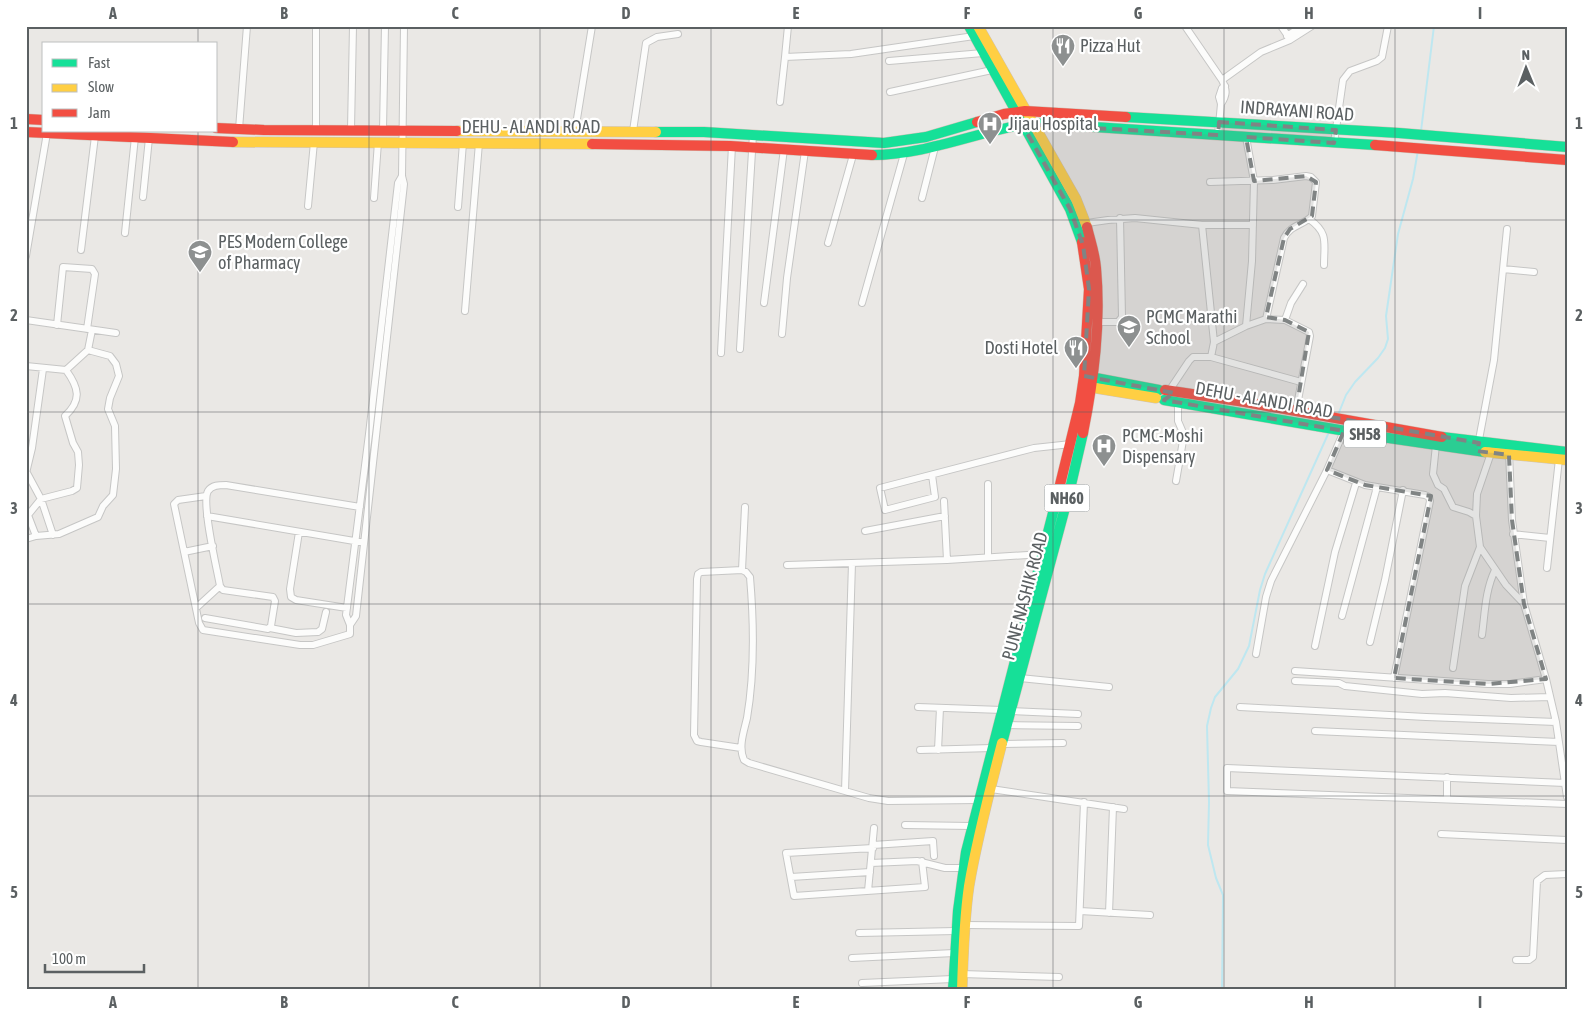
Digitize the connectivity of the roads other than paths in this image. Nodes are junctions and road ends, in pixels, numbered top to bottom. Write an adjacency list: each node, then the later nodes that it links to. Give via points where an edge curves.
1 (246, 26): 30 (street)
2 (316, 26): 31 (street)
3 (353, 26): 32 (street)
4 (385, 26): 33 (street)
5 (404, 26): 34 (street)
6 (592, 26): 35 (street)
7 (788, 26): 18 (street)
8 (969, 26): 14 (main road, PUNE NASHIK ROAD / NH60)
9 (1185, 26): 21 (street)
10 (1281, 26): 16 (street)
11 (1302, 26): 16 (street)
12 (1312, 26): 16 (street)
13 (1388, 26): 36 (street, via 1382,57 1350,71 1343,80)
14 (976, 31): 17 (main road, PUNE NASHIK ROAD / NH60); 18 (street, via 851,54); 24 (main road, PUNE NASHIK ROAD / NH60)
15 (678, 34): 37 (street, via 656,36 646,43)
16 (1289, 38): 21 (street, via 1261,52)
17 (983, 53): 19 (street); 20 (main road, PUNE NASHIK ROAD / NH60)
18 (785, 57): 23 (street)
19 (889, 61)
20 (992, 70): 22 (street); 24 (main road, PUNE NASHIK ROAD / NH60)
21 (1224, 83): 27 (street, via 1219,97)
22 (890, 92)
23 (780, 102)
24 (1020, 111): 27 (main road, INDRAYANI ROAD); 28 (main road, PUNE NASHIK ROAD / NH60); 40 (main road, DEHU - ALANDI ROAD, via 926,136 884,143)
25 (26, 119): 26 (main road)
26 (42, 120)
27 (1219, 122): 36 (main road, INDRAYANI ROAD); 41 (street)
28 (1027, 123): 41 (main road, INDRAYANI ROAD); 54 (main road, DEHU - ALANDI ROAD); 71 (main road, PUNE NASHIK ROAD / NH60, via 1076,199); 103 (main road, PUNE NASHIK ROAD / NH60, via 1070,209 1083,245 1088,289)
29 (218, 128): 30 (main road, DEHU - ALANDI ROAD)
30 (240, 129): 31 (main road, DEHU - ALANDI ROAD)
31 (316, 129): 32 (main road, DEHU - ALANDI ROAD)
32 (351, 129): 33 (main road, DEHU - ALANDI ROAD)
33 (383, 129): 34 (main road, DEHU - ALANDI ROAD)
34 (401, 129): 35 (main road, DEHU - ALANDI ROAD); 48 (street)
35 (576, 130): 37 (main road, DEHU - ALANDI ROAD)
36 (1336, 130): 51 (street); 55 (main road, INDRAYANI ROAD)
37 (634, 131): 40 (main road, DEHU - ALANDI ROAD)
38 (26, 132): 39 (main road, DEHU - ALANDI ROAD)
39 (47, 133): 42 (main road, DEHU - ALANDI ROAD); 78 (street)
40 (753, 134): 53 (street)
41 (1218, 135): 44 (main road, INDRAYANI ROAD)
42 (95, 136): 43 (main road, DEHU - ALANDI ROAD); 77 (street)
43 (135, 137): 45 (main road, DEHU - ALANDI ROAD); 75 (street)
44 (1246, 137): 51 (main road, INDRAYANI ROAD); 61 (street)
45 (148, 138): 46 (main road, DEHU - ALANDI ROAD); 63 (street)
46 (314, 142): 47 (main road, DEHU - ALANDI ROAD); 66 (street)
47 (378, 142): 48 (main road, DEHU - ALANDI ROAD); 64 (street)
48 (402, 142): 49 (main road, DEHU - ALANDI ROAD); 70 (street, via 404,184)
49 (463, 142): 50 (main road, DEHU - ALANDI ROAD); 67 (street)
50 (479, 143): 52 (main road, DEHU - ALANDI ROAD); 85 (street)
51 (1334, 143): 60 (main road, INDRAYANI ROAD)
52 (732, 146): 53 (main road, DEHU - ALANDI ROAD); 98 (street)
53 (753, 146): 56 (main road, DEHU - ALANDI ROAD); 96 (street)
54 (935, 147): 58 (main road, DEHU - ALANDI ROAD); 65 (street)
55 (1567, 147)
56 (784, 149): 57 (main road, DEHU - ALANDI ROAD); 84 (street)
57 (805, 151): 59 (main road, DEHU - ALANDI ROAD); 94 (street)
58 (904, 154): 59 (main road, DEHU - ALANDI ROAD); 83 (street)
59 (853, 155): 76 (street)
60 (1567, 160)
61 (1254, 181): 62 (street); 69 (street, via 1311,177 1316,182); 73 (street)
62 (1210, 182)
63 (143, 197)
64 (374, 198)
65 (922, 198)
66 (308, 206)
67 (458, 207)
68 (1120, 218): 71 (street); 72 (street); 89 (street, via 1122,317 1118,322)
69 (1310, 219): 79 (street, via 1323,232); 86 (street, via 1286,233)
70 (397, 223): 126 (street); 140 (street)
71 (1087, 223): 89 (main road, PUNE NASHIK ROAD / NH60, via 1096,263)
72 (1202, 225): 73 (street); 95 (street)
73 (1253, 225): 91 (street)
74 (1507, 229): 80 (street)
75 (125, 233)
76 (828, 243)
77 (81, 250)
78 (26, 256)
79 (1324, 265)
80 (1503, 269): 81 (street); 111 (street, via 1494,360)
81 (1534, 272)
82 (1303, 284): 88 (street)
83 (862, 303)
84 (764, 304)
85 (465, 311)
86 (1266, 319): 88 (street); 91 (street)
87 (26, 320): 90 (street)
88 (1285, 320): 104 (street, via 1309,332)
89 (1098, 322): 103 (main road, PUNE NASHIK ROAD / NH60)
90 (57, 325): 92 (street); 92 (street, via 63,267 92,269 95,274)
91 (1246, 326): 95 (street)
92 (89, 330): 93 (street); 97 (street)
93 (116, 334)
94 (782, 334)
95 (1214, 342): 99 (street)
96 (740, 349)
97 (88, 350): 102 (street); 135 (street, via 110,356 119,376 108,408 115,426 113,495 98,517)
98 (721, 353)
99 (1211, 356): 104 (street); 105 (street, via 1189,360)
100 (26, 366): 101 (street)
101 (43, 369): 102 (street); 116 (street)
102 (66, 370): 124 (street, via 76,384 73,409 65,416 78,452 78,488)
103 (1088, 382): 105 (main road, DEHU - ALANDI ROAD / SH58); 109 (main road, PUNE NASHIK ROAD / NH60); 167 (main road, PUNE NASHIK ROAD / NH60, via 1074,469)
104 (1302, 382): 107 (street)
105 (1163, 394): 106 (main road, DEHU - ALANDI ROAD / SH58); 107 (main road, DEHU - ALANDI ROAD / SH58)
106 (1178, 402): 108 (main road, DEHU - ALANDI ROAD / SH58); 118 (street, via 1178,421 1184,435)
107 (1296, 411): 111 (main road, DEHU - ALANDI ROAD / SH58)
108 (1344, 431): 110 (main road, DEHU - ALANDI ROAD / SH58); 115 (street)
109 (1071, 444): 117 (street, via 1034,448); 144 (main road, PUNE NASHIK ROAD / NH60)
110 (1436, 445): 111 (main road, DEHU - ALANDI ROAD / SH58); 131 (street, via 1435,480 1453,507)
111 (1478, 447): 112 (main road, DEHU - ALANDI ROAD / SH58); 113 (main road, DEHU - ALANDI ROAD / SH58)
112 (1509, 451): 113 (main road, DEHU - ALANDI ROAD / SH58); 114 (main road, DEHU - ALANDI ROAD / SH58); 134 (street)
113 (1491, 453): 131 (street, via 1477,494)
114 (1564, 457): 137 (street)
115 (1327, 470): 119 (street); 164 (street, via 1271,581)
116 (26, 473): 124 (street)
117 (932, 475): 117 (street, via 880,488 885,510 934,497)
118 (1176, 481)
119 (1356, 482): 121 (street); 163 (street)
120 (988, 484): 145 (street)
121 (1377, 487): 122 (street); 157 (street)
122 (1402, 490): 162 (street); 168 (street, via 1425,495 1430,501)
123 (206, 496): 126 (street, via 214,486 226,485); 129 (street); 143 (street, via 178,500 174,504)
124 (41, 499): 128 (street); 135 (street)
125 (944, 501): 130 (street)
126 (360, 507): 139 (street)
127 (745, 507): 150 (street)
128 (27, 512): 136 (street)
129 (207, 516): 133 (street); 141 (street)
130 (945, 516): 132 (street); 146 (street)
131 (1476, 516): 142 (street)
132 (865, 531)
133 (299, 532): 139 (street); 155 (street, via 291,597)
134 (1514, 534): 137 (street); 153 (street)
135 (53, 535): 136 (street)
136 (36, 536): 138 (street)
137 (1550, 538): 149 (street)
138 (26, 540)
139 (356, 542): 140 (street); 155 (street)
140 (363, 543): 159 (street, via 356,616)
141 (213, 546): 143 (street); 152 (street)
142 (1480, 547): 151 (street); 165 (street, via 1465,586)
143 (184, 552): 154 (street)
144 (1043, 554): 145 (street); 176 (main road, PUNE NASHIK ROAD / NH60)
145 (988, 557): 146 (street)
146 (947, 560): 147 (street)
147 (852, 563): 148 (street); 192 (street)
148 (787, 565)
149 (1547, 568)
150 (742, 570): 185 (street, via 750,577 754,637 750,699); 185 (street, via 698,574 694,735 697,741)
151 (1496, 570): 153 (street); 161 (street, via 1488,588)
152 (220, 586): 154 (street); 160 (street, via 227,591 274,598)
153 (1524, 604): 169 (street)
154 (196, 608): 159 (street, via 203,630 300,645 350,634)
155 (347, 608): 159 (street)
156 (326, 612): 160 (street, via 318,632 296,633)
157 (1342, 616)
158 (205, 618): 160 (street)
159 (350, 625)
160 (270, 628)
161 (1482, 635)
162 (1370, 642)
163 (1315, 646)
164 (1256, 654)
165 (1453, 668)
166 (1296, 670): 168 (street)
167 (1020, 678): 171 (street); 176 (main road, PUNE NASHIK ROAD / NH60)
168 (1394, 678): 169 (street, via 1488,684)
169 (1546, 679): 172 (street)
170 (1295, 681): 172 (street, via 1422,694)
171 (1109, 687)
172 (1550, 697): 178 (street)
173 (918, 707): 175 (street)
174 (1240, 707): 178 (street)
175 (940, 708): 176 (street); 188 (street)
176 (1007, 710): 177 (street); 179 (main road, PUNE NASHIK ROAD / NH60); 186 (main road, PUNE NASHIK ROAD / NH60)
177 (1078, 714)
178 (1556, 722): 182 (street)
179 (1007, 725): 180 (street); 184 (main road, PUNE NASHIK ROAD / NH60)
180 (1078, 726)
181 (1315, 731): 182 (street)
182 (1559, 742): 190 (street)
183 (1063, 743): 184 (street)
184 (1002, 744): 191 (main road, PUNE NASHIK ROAD / NH60)
185 (741, 748): 192 (street, via 744,760 749,763)
186 (992, 748): 188 (street); 195 (main road, PUNE NASHIK ROAD / NH60)
187 (920, 750): 188 (street)
188 (938, 750)
189 (1447, 777): 190 (street); 194 (street); 194 (street, via 1227,768 1227,791)
190 (1565, 782): 193 (street)
191 (991, 788): 196 (street); 217 (main road, PUNE NASHIK ROAD / NH60, via 971,875)
192 (845, 791): 195 (street, via 888,801)
193 (1567, 797)
194 (1447, 799): 197 (street)
195 (978, 800): 201 (main road, PUNE NASHIK ROAD / NH60)
196 (1084, 802): 198 (street); 214 (street)
197 (1567, 804)
198 (1113, 807): 199 (street); 215 (street)
199 (1124, 809)
200 (905, 825): 201 (street)
201 (971, 826): 209 (main road, PUNE NASHIK ROAD / NH60)
202 (874, 828): 205 (street)
203 (1441, 834): 204 (street)
204 (1567, 840)
205 (873, 846): 206 (street, via 933,841); 208 (street); 212 (street, via 786,853)
206 (934, 856)
207 (922, 861): 208 (street); 209 (street, via 945,868); 213 (street, via 925,887)
208 (871, 863): 210 (street)
209 (962, 868): 218 (main road, PUNE NASHIK ROAD / NH60)
210 (870, 872): 212 (street); 213 (street)
211 (1567, 874): 222 (street, via 1545,875 1537,881 1533,957)
212 (790, 877): 213 (street, via 794,896)
213 (868, 891)
214 (1080, 911): 215 (street); 217 (street, via 1080,923 1076,927)
215 (1109, 913): 216 (street)
216 (1150, 915)
217 (965, 924): 224 (main road, PUNE NASHIK ROAD / NH60)
218 (956, 931): 219 (street); 220 (main road, PUNE NASHIK ROAD / NH60)
219 (859, 933)
220 (954, 953): 221 (street); 224 (main road, PUNE NASHIK ROAD / NH60)
221 (852, 958)
222 (1516, 960)
223 (1059, 977): 224 (street)
224 (956, 981): 225 (street); 226 (main road, PUNE NASHIK ROAD / NH60)
225 (862, 983)
226 (962, 990)

